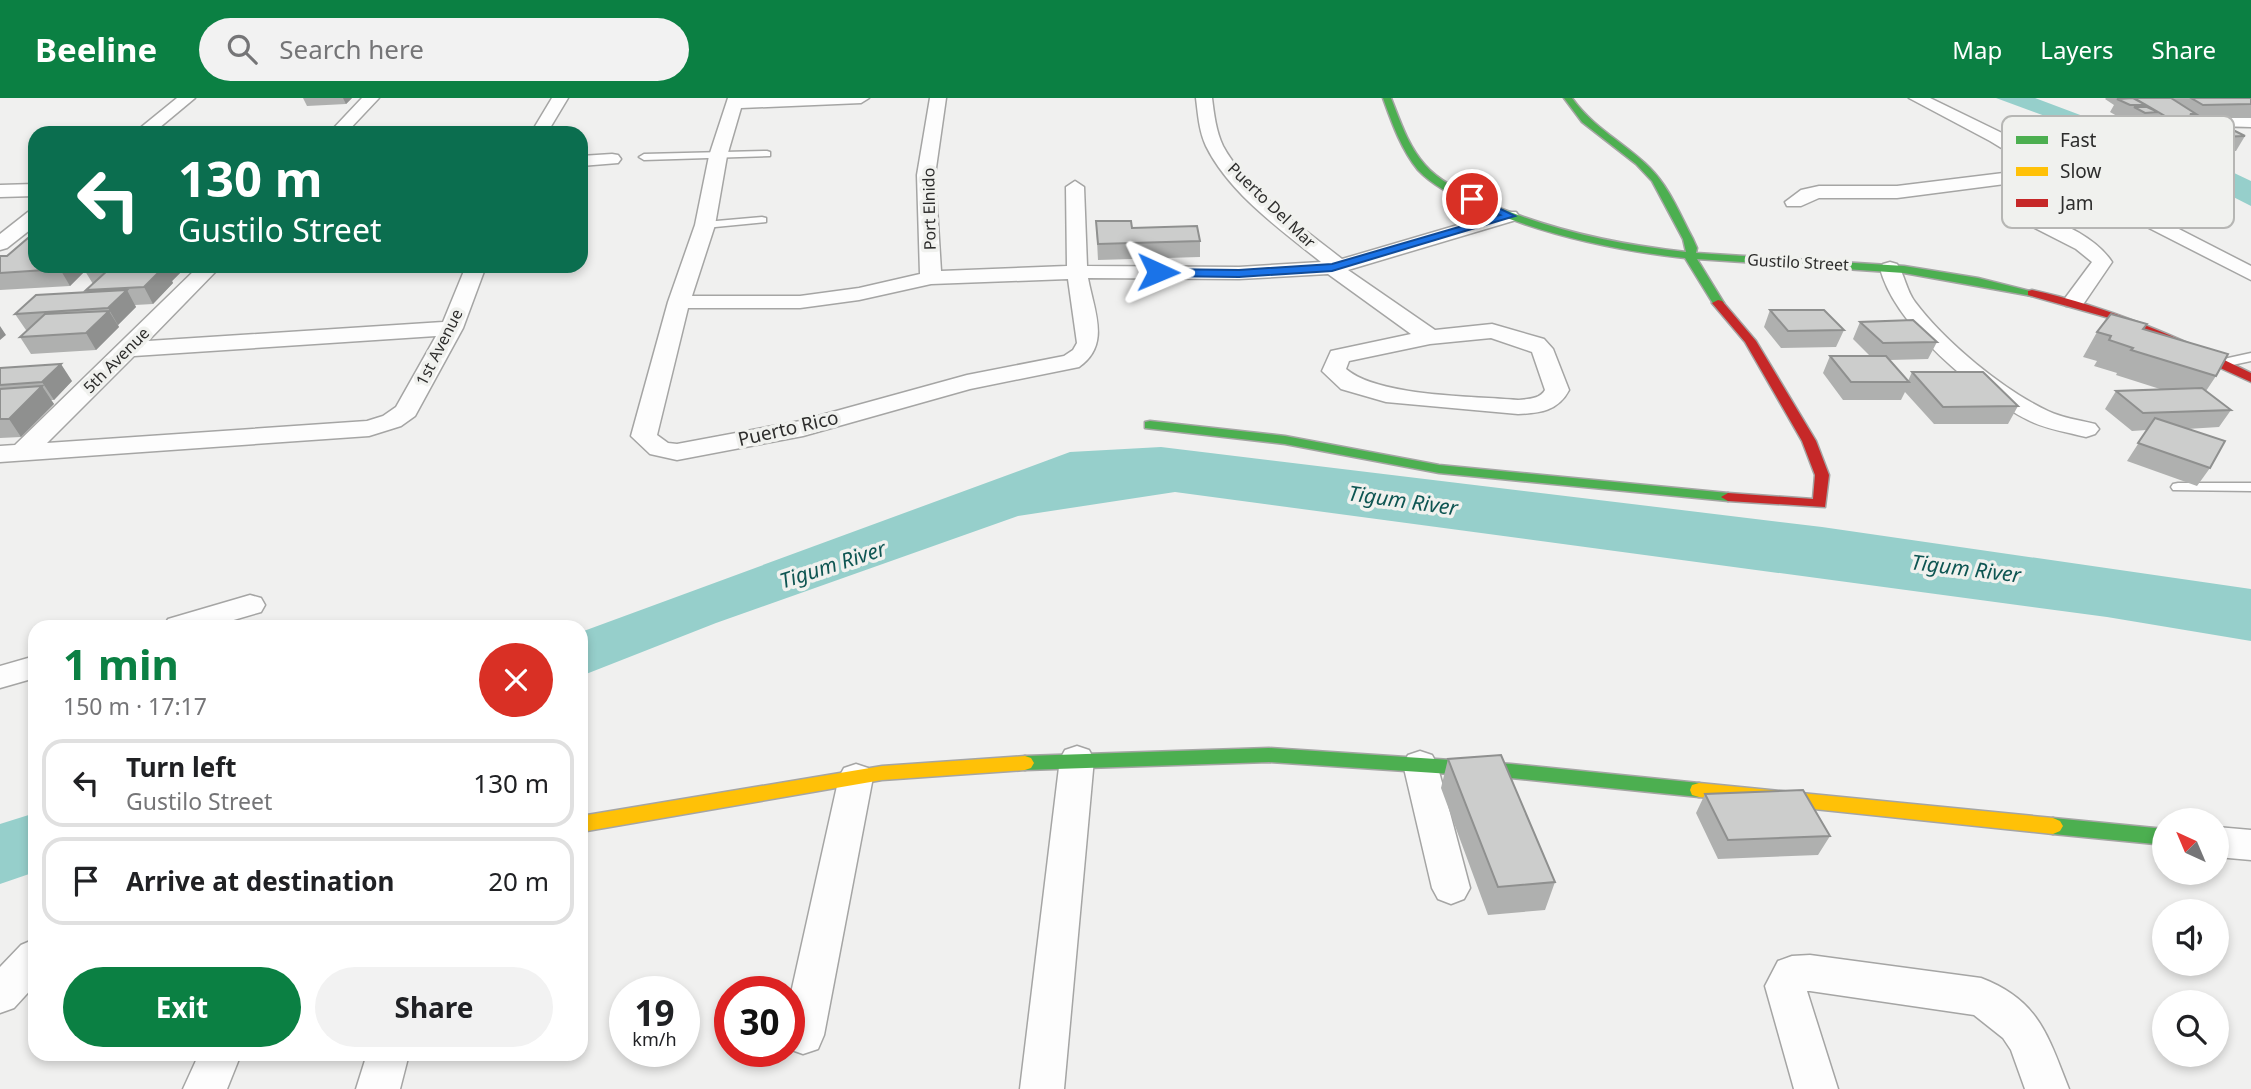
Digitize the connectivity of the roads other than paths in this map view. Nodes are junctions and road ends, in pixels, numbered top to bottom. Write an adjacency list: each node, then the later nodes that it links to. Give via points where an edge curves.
1 (187, 98): 13 (street)
2 (371, 98): 14 (street)
3 (560, 98): 15 (street)
4 (861, 98): 11 (street)
5 (937, 98): 41 (street, Port Elnido, via 926,175)
6 (1205, 98): 35 (street, Puerto Del Mar, via 1216,148 1239,177)
7 (1387, 98): 27 (street, Gustilo Street, via 1405,144 1429,174 1454,191)
8 (1568, 98): 34 (street, via 1580,116 1652,175 1692,248)
9 (1917, 98): 16 (street)
10 (2146, 98): 12 (street)
11 (735, 100): 18 (street, Puerto Rico)
12 (2175, 116)
13 (151, 126)
14 (344, 126)
15 (543, 126)
16 (2002, 141)
17 (767, 154): 18 (lane)
18 (718, 156): 19 (lane); 30 (street, Puerto Rico)
19 (644, 157)
20 (612, 159): 21 (street)
21 (588, 161)
22 (2002, 179): 26 (street, via 1897,192 1819,192)
23 (1075, 187): 37 (street)
24 (28, 190): 25 (street)
25 (0, 191)
26 (1794, 202)
27 (1510, 216): 34 (street, Gustilo Street, via 1590,240); 35 (street)
28 (762, 220): 30 (lane)
29 (28, 222): 33 (street)
30 (705, 225): 43 (street, Puerto Rico)
31 (2050, 228): 42 (street, via 2088,247 2102,262)
32 (2162, 228): 40 (street)
33 (0, 244)
34 (1690, 257): 36 (street, Gustilo Street); 50 (street, via 1711,294 1751,341 1809,441 1822,475 1820,504 1439,469 1285,440)
35 (1335, 267): 37 (street, via 1239,273); 45 (street, Puerto Del Mar)
36 (1891, 268): 42 (street, Gustilo Street); 51 (street, via 1906,305 1979,375 2041,417)
37 (1077, 271): 41 (street); 43 (street, Puerto Rico, via 1088,344 1071,362 967,382 803,428 677,452 661,450 645,436)
38 (204, 273): 46 (street, 5th Avenue)
39 (473, 273): 44 (street, 1st Avenue)
40 (2251, 274)
41 (930, 278): 43 (street, via 800,302)
42 (2074, 301): 48 (street, Gustilo Street, via 2165,334)
43 (679, 302)
44 (452, 328): 46 (street); 52 (street, 1st Avenue, via 406,411 369,428)
45 (1430, 337): 45 (street, via 1492,331 1536,344 1557,390 1552,399 1536,406 1518,407 1386,395 1349,384 1334,371 1339,356)
46 (128, 349): 52 (street, 5th Avenue)
47 (2251, 357): 48 (lane)
48 (2223, 363): 49 (street, Gustilo Street)
49 (2251, 378)
50 (1150, 425)
51 (2085, 429)
52 (11, 453)
53 (2178, 487): 54 (lane)
54 (2251, 487)
55 (250, 605): 56 (street)
56 (199, 620)
57 (28, 669): 58 (street)
58 (0, 677)
59 (1077, 758): 60 (street, via 1269,755); 61 (street); 74 (street)
60 (1420, 764): 63 (street); 66 (street)
61 (856, 777): 62 (street); 69 (street)
62 (588, 823)
63 (2152, 835)
64 (2230, 843): 65 (street)
65 (2251, 845)
66 (1451, 888)
67 (28, 965): 68 (street)
68 (0, 995)
69 (805, 1025)
70 (217, 1061): 72 (street)
71 (386, 1061): 73 (street)
72 (205, 1089)
73 (378, 1089)
74 (1042, 1089)
75 (1815, 1089): 76 (street, via 1785,985 1793,974 1981,997 2005,1009 2021,1025)
76 (2047, 1089)

